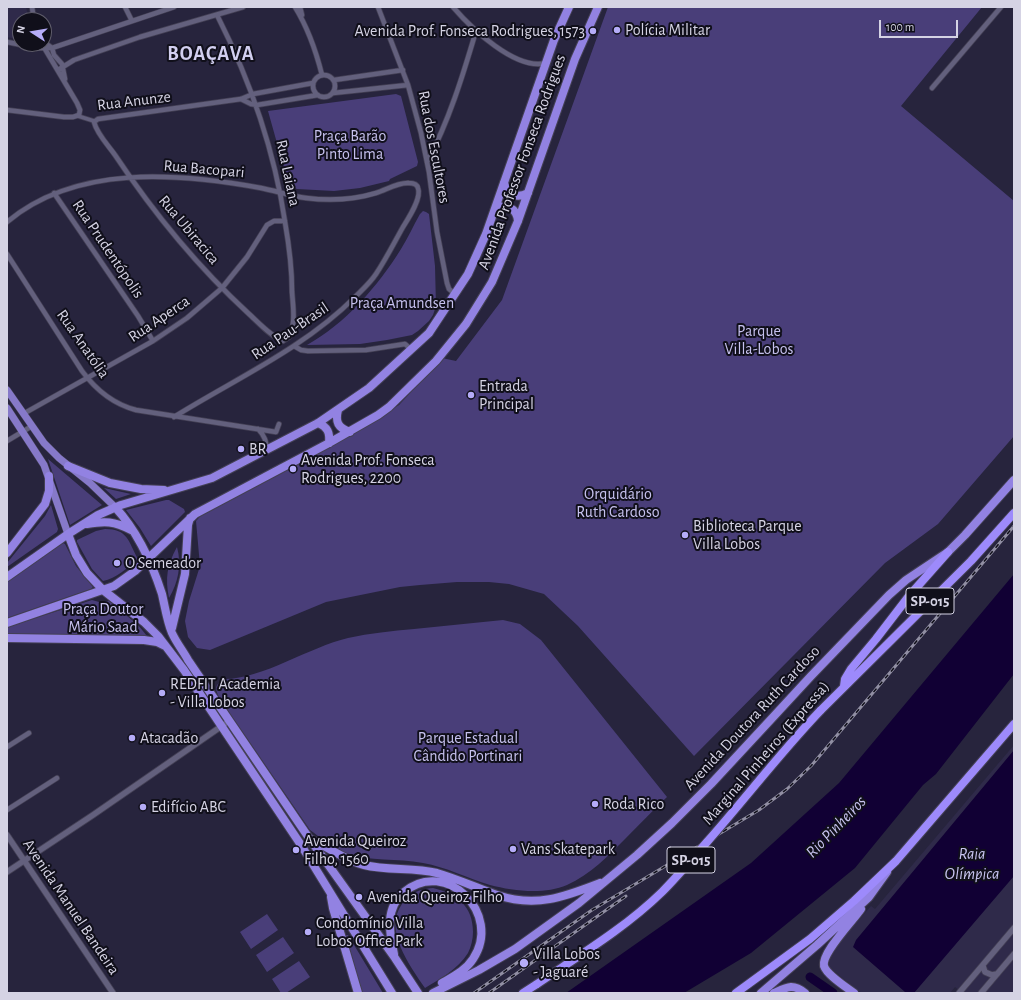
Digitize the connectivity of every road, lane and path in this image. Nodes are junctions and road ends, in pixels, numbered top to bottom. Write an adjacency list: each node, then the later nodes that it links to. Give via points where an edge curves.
1 (125, 7): 12 (street)
2 (174, 7): 12 (street)
3 (243, 7): 11 (street)
4 (295, 7): 13 (street)
5 (300, 7): 13 (street)
6 (378, 7): 20 (street, Rua dos Escultores)
7 (453, 7): 14 (street)
8 (598, 7): 41 (highway, Avenida Professor Fonseca Rodrigues, via 570,73)
9 (1001, 7): 26 (street)
10 (568, 8): 17 (highway, Avenida Professor Fonseca Rodrigues)
11 (217, 15): 18 (street, via 140,37 74,60); 28 (street, Rua Laiana)
12 (132, 21): 15 (street)
13 (303, 21): 21 (street)
14 (476, 30): 17 (street, via 504,53 532,64); 35 (street, via 447,117)
15 (52, 48): 18 (street)
16 (48, 52): 19 (street)
17 (546, 63): 38 (highway, Avenida Professor Fonseca Rodrigues)
18 (63, 67): 19 (street); 24 (street)
19 (58, 70): 24 (street)
20 (403, 70): 22 (street); 25 (street, Rua dos Escultores)
21 (322, 75): 22 (street); 23 (street)
22 (334, 80): 27 (street)
23 (313, 83): 28 (street); 29 (street)
24 (67, 85): 33 (street, via 79,106)
25 (408, 85): 27 (street); 35 (street, Rua dos Escultores)
26 (932, 88)
27 (333, 93): 29 (street, via 326,97)
28 (253, 94): 30 (street, Rua Anunze); 31 (street, Rua Laiana)
29 (318, 95): 31 (street)
30 (241, 99): 31 (street, Rua Anunze); 34 (street, Rua Anunze)
31 (257, 105): 40 (street, Rua Laiana)
32 (7, 110): 33 (street, Rua Anunze, via 64,117)
33 (78, 116): 34 (street, Rua Anunze)
34 (94, 121): 36 (street, Rua Ubiracica)
35 (427, 162): 48 (street, Rua dos Escultores, via 447,283)
36 (130, 178): 39 (street, Rua Bacopari, via 80,184); 40 (street, Rua Bacopari, via 198,179); 47 (street, Rua Ubiracica, via 172,233)
37 (406, 183): 40 (street, Rua Bacopari, via 349,200 311,199); 51 (street, Rua Pau-Brasil, via 416,185 419,195 411,215 375,275 339,313)
38 (504, 184): 41 (highway, via 511,194 520,196); 42 (highway, Avenida Professor Fonseca Rodrigues)
39 (54, 193): 45 (street, Rua Bacopari); 49 (street, Rua Prudentópolis)
40 (281, 193): 43 (street, Rua Laiana)
41 (528, 193): 44 (highway, Avenida Professor Fonseca Rodrigues)
42 (495, 209): 44 (highway, via 503,206 512,208 517,213); 48 (highway, Avenida Professor Fonseca Rodrigues, via 468,274)
43 (285, 221): 47 (street, Rua Aperca, via 269,222 266,225 247,257); 50 (street, Rua Laiana, via 292,281 293,322 291,334)
44 (518, 221): 64 (highway, Avenida Professor Fonseca Rodrigues, via 492,282 466,324 444,352 389,408)
45 (7, 222)
46 (7, 254): 53 (street, Rua Anatólia)
47 (222, 288): 49 (street, Rua Aperca, via 187,318); 50 (street, Rua Ubiracica, via 258,322)
48 (455, 294): 52 (highway, Avenida Professor Fonseca Rodrigues, via 429,333)
49 (153, 341): 53 (street, Rua Aperca)
50 (283, 341)
51 (294, 346): 52 (street, via 308,351 351,350 405,344); 58 (street, Rua Pau-Brasil)
52 (412, 350): 56 (highway, Avenida Professor Fonseca Rodrigues)
53 (87, 378): 57 (street, Rua Aperca); 58 (street, Rua Anatólia, via 118,405)
54 (7, 390): 57 (main road)
55 (7, 408): 63 (main road)
56 (338, 410): 59 (highway, Avenida Professor Fonseca Rodrigues); 64 (highway, via 339,426)
57 (23, 414): 61 (main road)
58 (174, 417): 62 (street, Rua Anatólia)
59 (318, 423): 66 (highway, via 326,426 329,431); 67 (highway, Avenida Professor Fonseca Rodrigues)
60 (279, 424): 62 (street, Rua Anatólia, via 276,432)
61 (32, 426): 63 (street); 68 (main road, via 44,444)
62 (258, 429): 67 (street, via 264,435)
63 (23, 432): 65 (street); 69 (main road)
64 (350, 432): 66 (highway, Avenida Professor Fonseca Rodrigues)
65 (7, 441)
66 (329, 443): 74 (highway, Avenida Professor Fonseca Rodrigues)
67 (267, 450): 71 (highway, Avenida Professor Fonseca Rodrigues, via 212,478)
68 (68, 466): 71 (highway, via 110,483 141,489); 72 (main road)
69 (49, 476): 77 (main road); 79 (highway, via 49,491 45,504)
70 (1014, 480): 78 (highway, Avenida Doutora Ruth Cardoso)
71 (171, 490): 72 (highway, Avenida Professor Fonseca Rodrigues)
72 (115, 507): 75 (highway, Avenida Professor Fonseca Rodrigues); 76 (highway)
73 (1014, 513): 87 (highway, Marginal Pinheiros (Expressa) / SP-015, via 971,561)
74 (190, 518): 80 (highway, Avenida Professor Fonseca Rodrigues); 84 (highway, via 186,574)
75 (84, 524): 76 (highway, via 118,523); 77 (highway, Avenida Professor Fonseca Rodrigues)
76 (132, 530): 80 (highway)
77 (68, 534): 81 (highway, Avenida Professor Fonseca Rodrigues); 82 (highway, via 81,564)
78 (948, 552): 87 (highway, via 850,669); 100 (highway, Avenida Doutora Ruth Cardoso, via 906,580 889,595 678,817)
79 (7, 553)
80 (148, 560): 82 (highway, Avenida Professor Fonseca Rodrigues, via 125,579); 84 (highway, via 161,592)
81 (7, 577)
82 (103, 590): 83 (highway, Avenida Professor Fonseca Rodrigues); 86 (highway, via 144,622)
83 (7, 622)
84 (172, 633): 88 (highway)
85 (7, 638): 86 (highway, via 144,640)
86 (166, 646): 90 (highway)
87 (844, 686): 113 (highway, Marginal Pinheiros (Expressa) / SP-015, bridge, via 795,737 752,790 661,892 615,931)
88 (229, 721): 90 (street); 96 (highway)
89 (1014, 724): 98 (highway)
90 (221, 726): 97 (street); 101 (highway)
91 (30, 733): 92 (street)
92 (7, 747)
93 (57, 778): 94 (street)
94 (7, 810)
95 (7, 835): 97 (street, Avenida Manuel Bandeira)
96 (309, 838): 100 (highway, via 357,863 435,873 498,895 522,900 541,901 562,897); 105 (highway)
97 (24, 861): 99 (street); 108 (street, Avenida Manuel Bandeira)
98 (896, 861): 102 (highway); 114 (highway, via 822,929)
99 (7, 872)
100 (606, 882): 112 (highway, Avenida Doutora Ruth Cardoso, via 515,950)
101 (331, 894): 109 (highway); 110 (highway)
102 (869, 897): 115 (highway); 118 (highway, via 827,951 824,961 826,970)
103 (1014, 928): 106 (street)
104 (1014, 954): 107 (street)
105 (395, 958): 111 (highway); 112 (highway, via 389,921 391,909 400,895 417,883 434,881 454,887 468,896 481,922 478,949 463,970 440,984)
106 (983, 966): 107 (street, via 985,972); 119 (street)
107 (997, 974): 120 (street)
108 (113, 993)
109 (358, 993)
110 (392, 993)
111 (418, 993)
112 (432, 993)
113 (523, 993)
114 (736, 993)
115 (761, 993)
116 (774, 993): 117 (highway, via 790,987 798,988)
117 (805, 993)
118 (854, 993)
119 (959, 993)
120 (981, 993)

